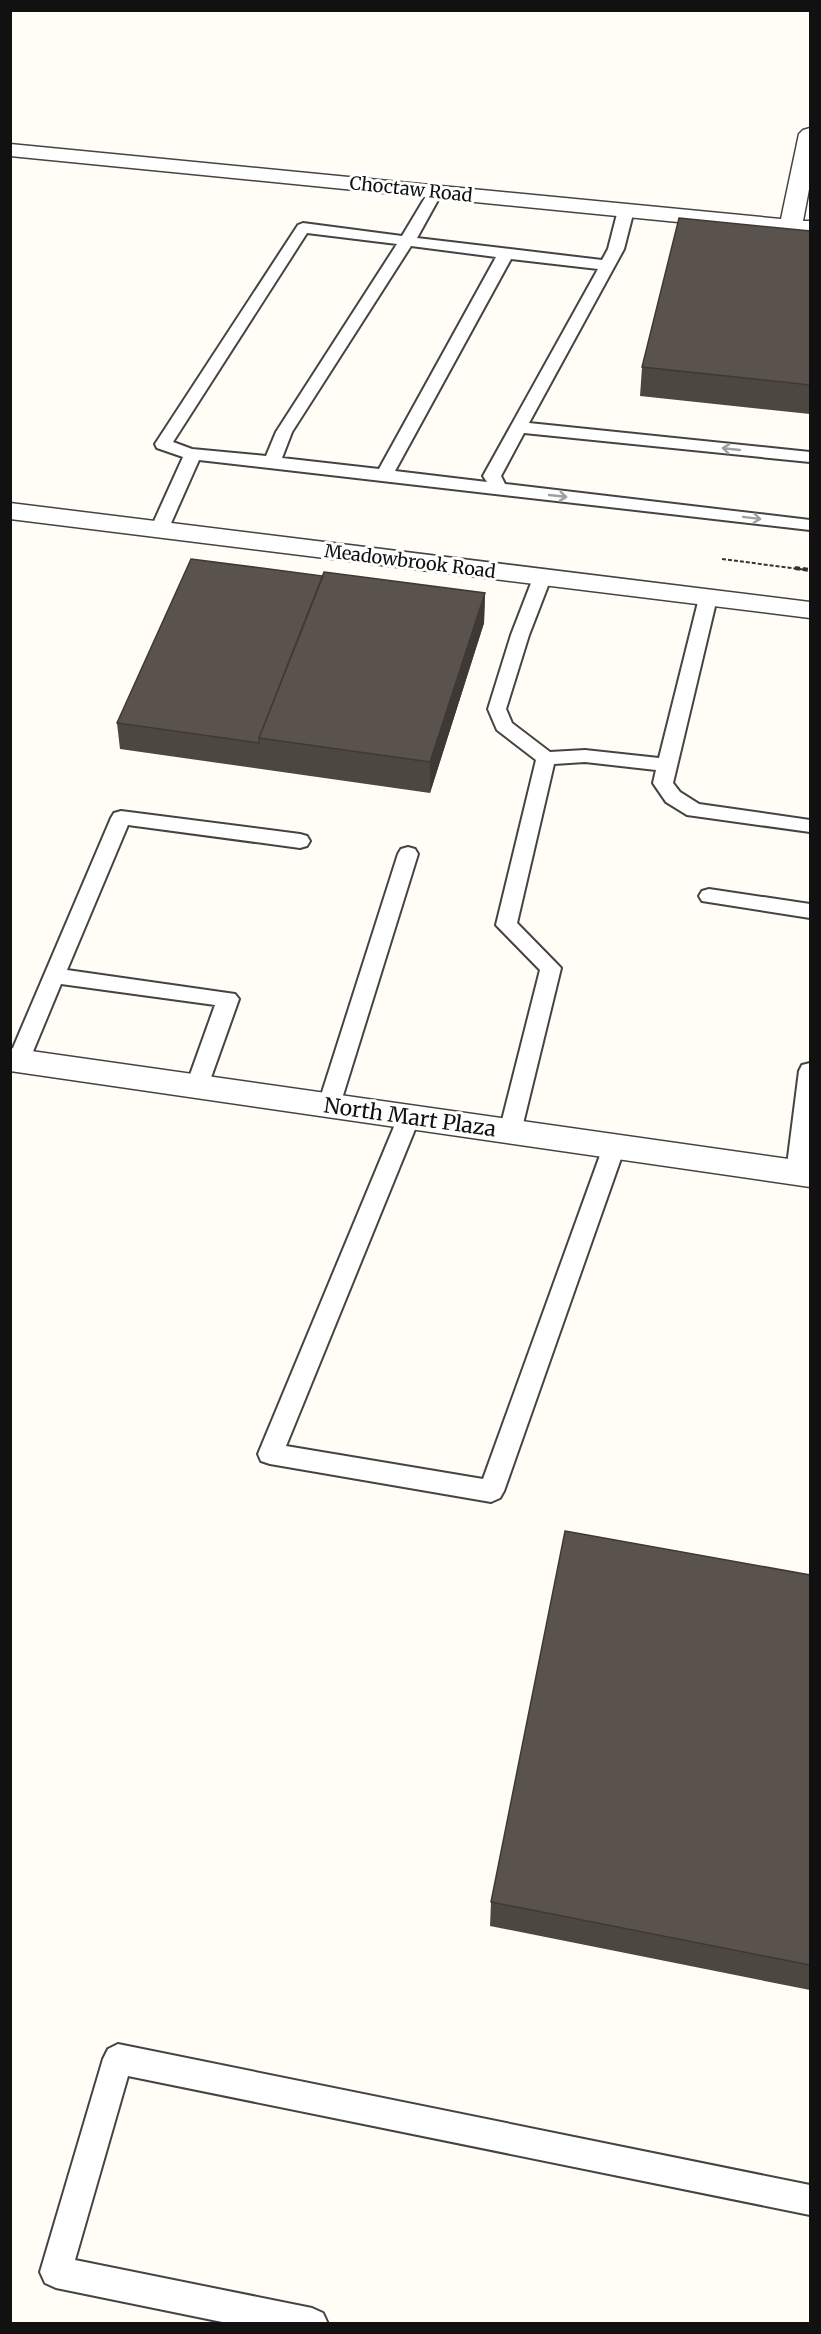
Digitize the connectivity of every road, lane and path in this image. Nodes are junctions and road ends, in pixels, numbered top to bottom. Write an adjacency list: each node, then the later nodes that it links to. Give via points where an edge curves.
1 (810, 134): 5 (street)
2 (10, 150): 3 (street, Choctaw Road)
3 (436, 191): 4 (street, Choctaw Road); 6 (lane)
4 (626, 210): 5 (street, Choctaw Road); 8 (lane)
5 (801, 227)
6 (407, 241): 7 (lane); 10 (lane, via 303,228 163,444); 12 (lane, via 284,432)
7 (506, 254): 8 (lane); 13 (lane)
8 (608, 265): 9 (lane)
9 (519, 426): 11 (lane, one-way to 9); 14 (lane, via 492,476)
10 (193, 454): 12 (lane); 17 (lane)
11 (810, 457)
12 (272, 462): 13 (lane)
13 (384, 476): 14 (lane)
14 (500, 490): 16 (lane, one-way to 16)
15 (10, 511): 17 (street, Meadowbrook Road)
16 (810, 525)
17 (159, 530): 18 (street, Meadowbrook Road)
18 (542, 578): 19 (street, Meadowbrook Road); 21 (lane, via 519,635 497,709 504,726)
19 (708, 598): 20 (street, Meadowbrook Road); 22 (lane)
20 (810, 610)
21 (546, 758): 22 (lane, via 585,756); 34 (lane, via 506,925 551,968)
22 (667, 765): 23 (lane, via 663,783 673,797 694,810)
23 (810, 826)
24 (300, 842): 28 (lane, via 121,818)
25 (408, 854): 32 (lane)
26 (709, 896): 27 (lane)
27 (810, 911)
28 (54, 976): 29 (lane); 31 (lane, via 228,999)
29 (15, 1059): 31 (street, North Mart Plaza)
30 (810, 1071): 36 (lane)
31 (197, 1086): 32 (street, North Mart Plaza)
32 (329, 1105): 33 (street, North Mart Plaza)
33 (409, 1117): 34 (street, North Mart Plaza); 35 (lane, via 270,1454 491,1491)
34 (510, 1131): 35 (street, North Mart Plaza)
35 (614, 1147): 36 (street, North Mart Plaza)
36 (804, 1174)
37 (810, 2200): 38 (lane, via 118,2059 56,2272)
38 (312, 2324)

